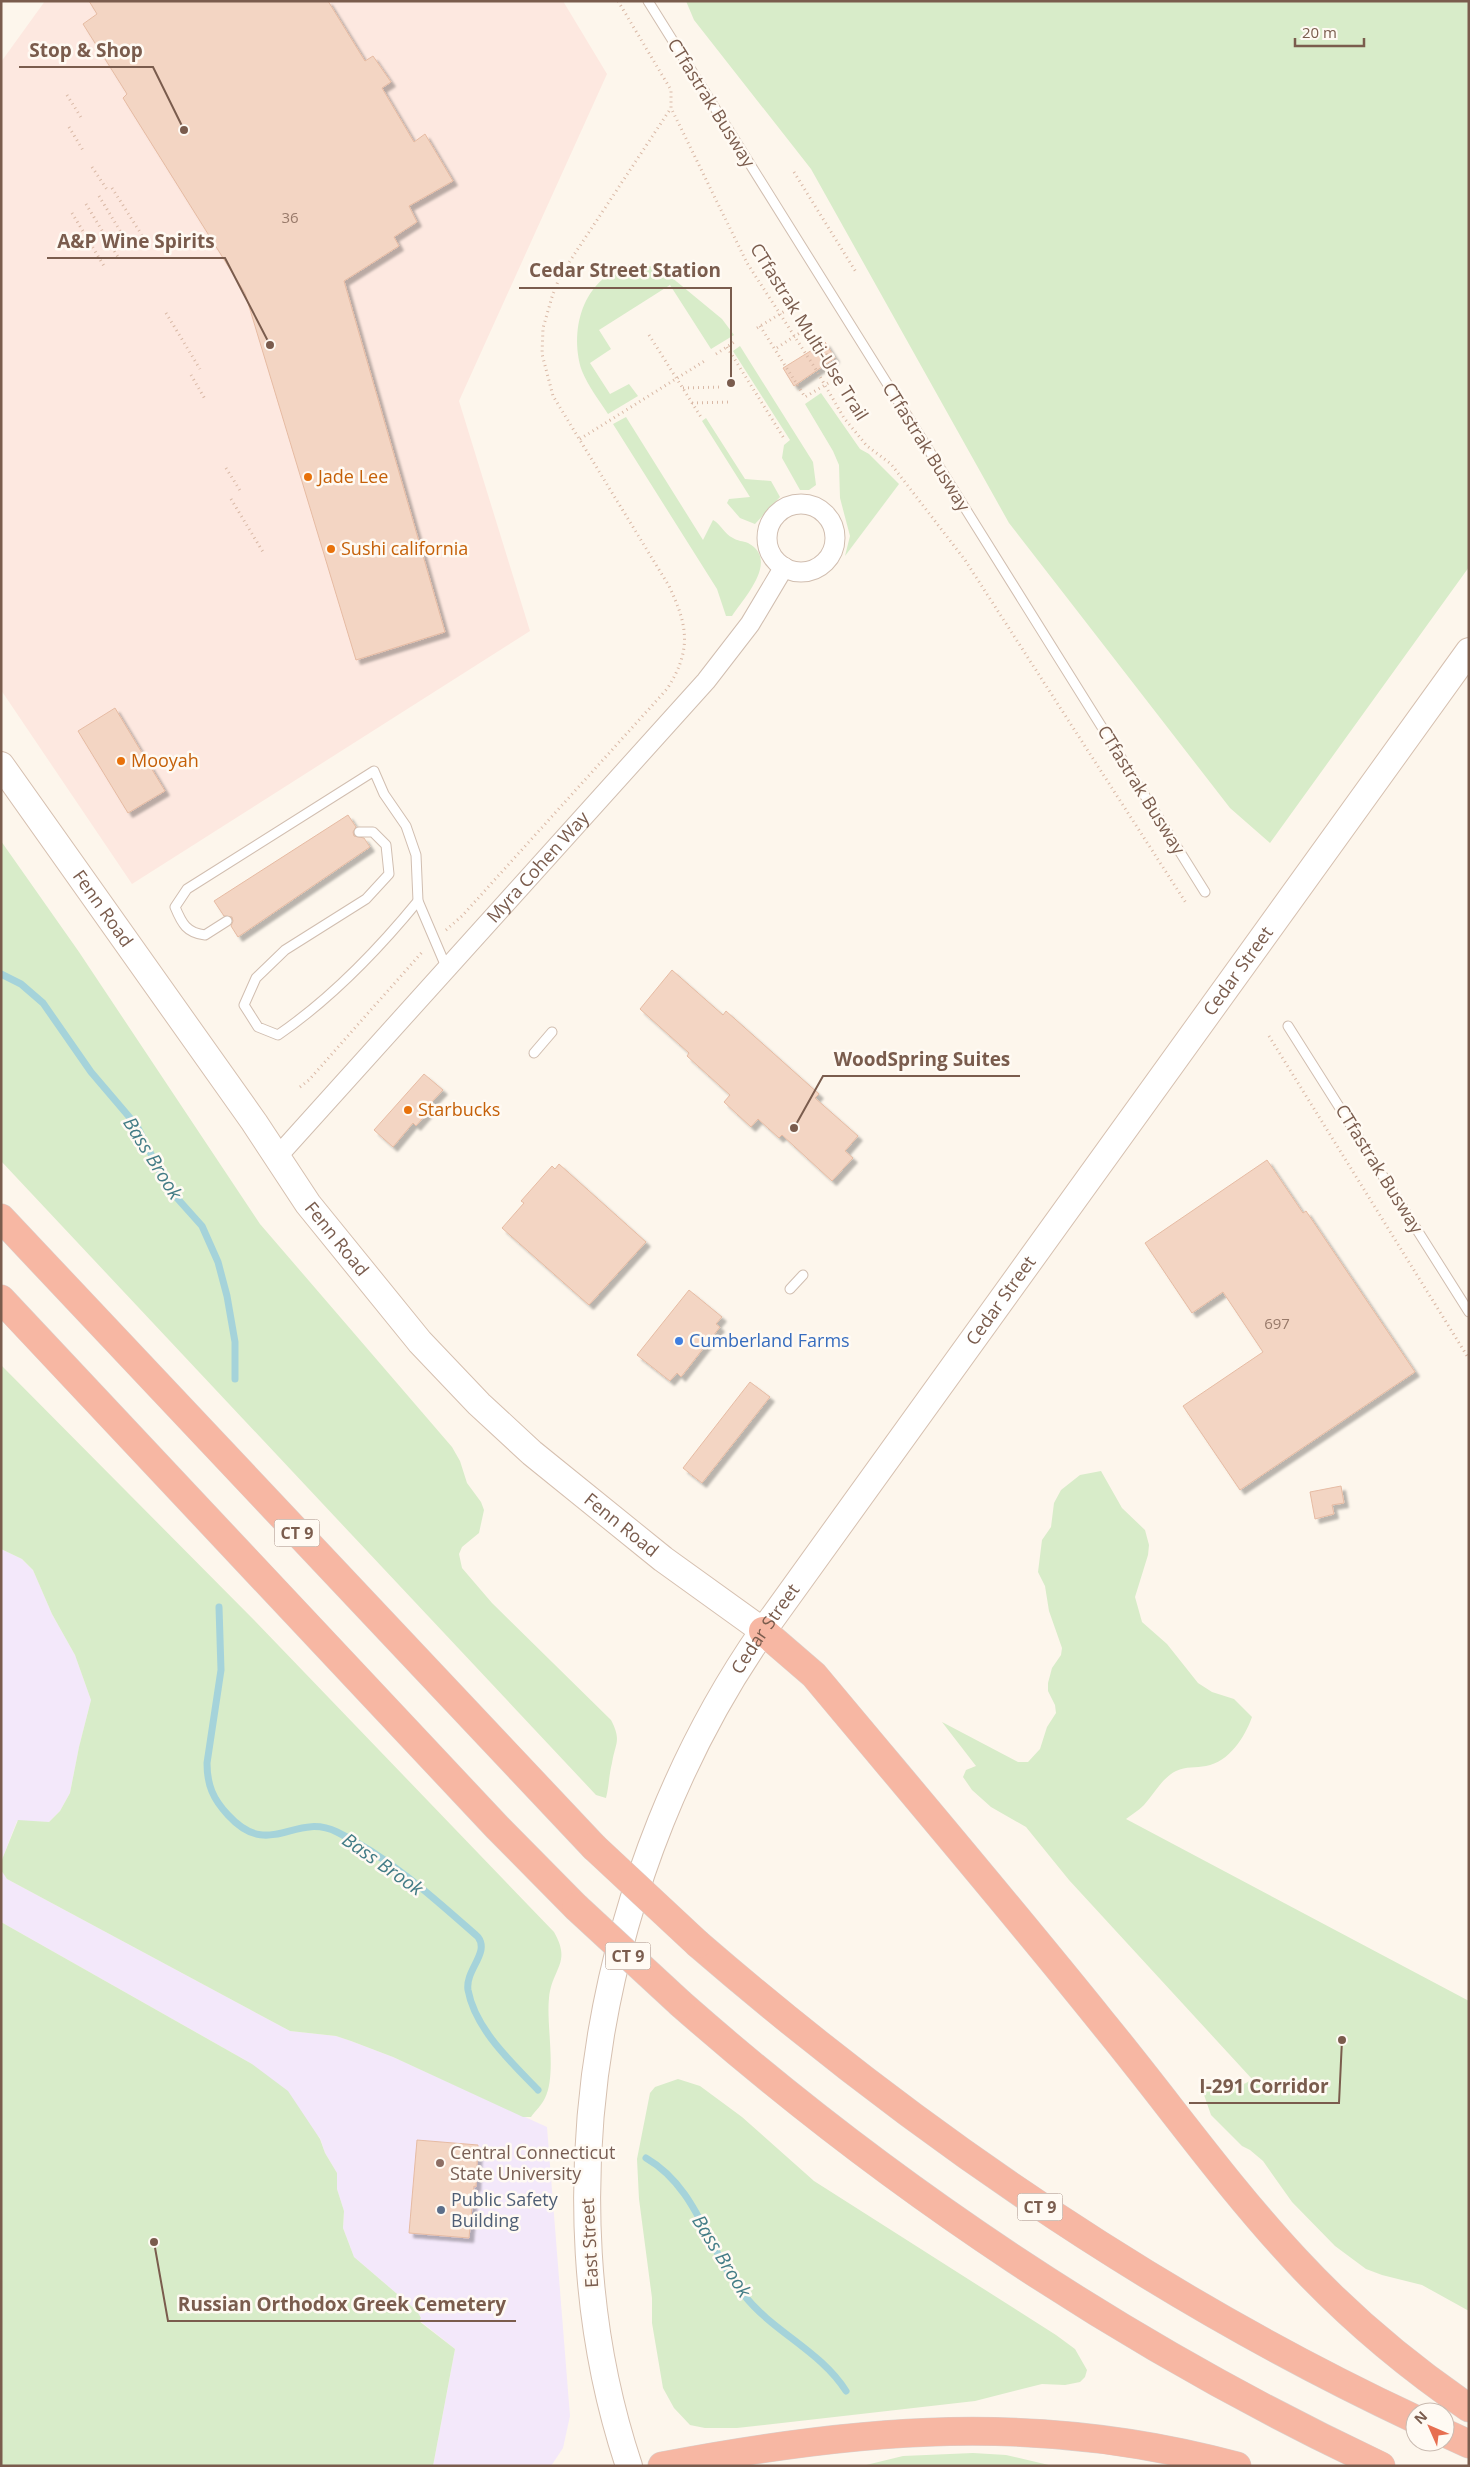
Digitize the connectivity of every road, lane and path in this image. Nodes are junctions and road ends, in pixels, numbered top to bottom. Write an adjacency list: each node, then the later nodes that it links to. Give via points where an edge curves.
1 (618, 1): 4 (path, CTfastrak Multi-Use Trail, via 671,90)
2 (648, 1): 50 (lane, CTfastrak Busway)
3 (67, 95): 5 (path)
4 (671, 108): 22 (path, CTfastrak Multi-Use Trail, via 746,263); 40 (path, via 560,276 543,328 542,354 546,378 553,396)
5 (82, 119)
6 (69, 127): 7 (path)
7 (84, 152)
8 (92, 167): 11 (path)
9 (794, 172): 19 (path)
10 (112, 188): 15 (path)
11 (108, 191)
12 (99, 196): 16 (path)
13 (86, 204): 17 (path)
14 (72, 213): 18 (path)
15 (145, 240)
16 (131, 249)
17 (118, 257)
18 (104, 266)
19 (856, 272)
20 (798, 302): 22 (path)
21 (166, 313): 30 (path)
22 (780, 314): 24 (path, CTfastrak Multi-Use Trail); 27 (path, via 759,327)
23 (649, 335): 32 (path)
24 (795, 337): 27 (path); 33 (path, CTfastrak Multi-Use Trail); 33 (path, via 809,328 840,376)
25 (736, 341): 26 (path)
26 (727, 347): 28 (path); 41 (path)
27 (775, 349): 33 (path, via 805,398)
28 (716, 354)
29 (706, 360): 32 (path)
30 (200, 370)
31 (191, 375): 36 (path)
32 (676, 379): 35 (path); 40 (path)
33 (825, 386): 52 (path, CTfastrak Multi-Use Trail, via 844,418 867,446 891,464 965,560)
34 (723, 387): 35 (path)
35 (683, 388): 38 (path)
36 (205, 399)
37 (732, 402): 38 (path)
38 (692, 403): 39 (path)
39 (701, 417)
40 (580, 439): 54 (path, via 669,586 682,614 685,644 679,670 660,696 462,916)
41 (785, 440)
42 (226, 468): 43 (path)
43 (241, 492)
44 (231, 499): 45 (path)
45 (263, 552)
46 (784, 567): 55 (street, Myra Cohen Way, via 750,624 706,681)
47 (1469, 651): 68 (main road, Cedar Street)
48 (1, 765): 61 (main road, Fenn Road)
49 (360, 832): 51 (lane, via 373,832 386,846 389,874 366,899 285,950 256,978 244,1005 258,1027 278,1035 301,1020 348,980)
50 (1205, 892)
51 (418, 901): 53 (lane, via 416,855 406,826 384,794 374,771 187,889 175,908 182,924 194,934 205,935); 54 (lane)
52 (1186, 903)
53 (227, 921)
54 (434, 941): 55 (lane); 60 (path)
55 (446, 970): 61 (street, Myra Cohen Way)
56 (1288, 1026): 66 (lane, CTfastrak Busway)
57 (552, 1032): 59 (lane)
58 (1269, 1036): 67 (path)
59 (534, 1053)
60 (300, 1087)
61 (277, 1157): 68 (main road, Fenn Road, via 314,1211 390,1307 479,1404 608,1516)
62 (1, 1218): 71 (highway, CT 9, bridge, via 594,1846 698,1944 855,2074 1018,2193 1202,2307)
63 (803, 1275): 64 (lane)
64 (790, 1289)
65 (1, 1299): 77 (highway, CT 9, bridge, via 497,1827 576,1907 750,2063 857,2146 993,2244 1184,2362)
66 (1469, 1312)
67 (1469, 1359)
68 (763, 1631): 69 (main road, Cedar Street, via 721,1696 676,1784 643,1871); 70 (highway, via 814,1675 1296,2261 1371,2333)
69 (612, 1989): 74 (main road, East Street, via 592,2098 587,2169 588,2244 603,2367)
70 (1469, 2408)
71 (1405, 2414)
72 (1455, 2438): 73 (highway)
73 (1469, 2444)
74 (629, 2466)
75 (662, 2466): 76 (highway, via 810,2441 968,2430 1096,2438 1185,2453)
76 (1236, 2466)
77 (1381, 2466)

